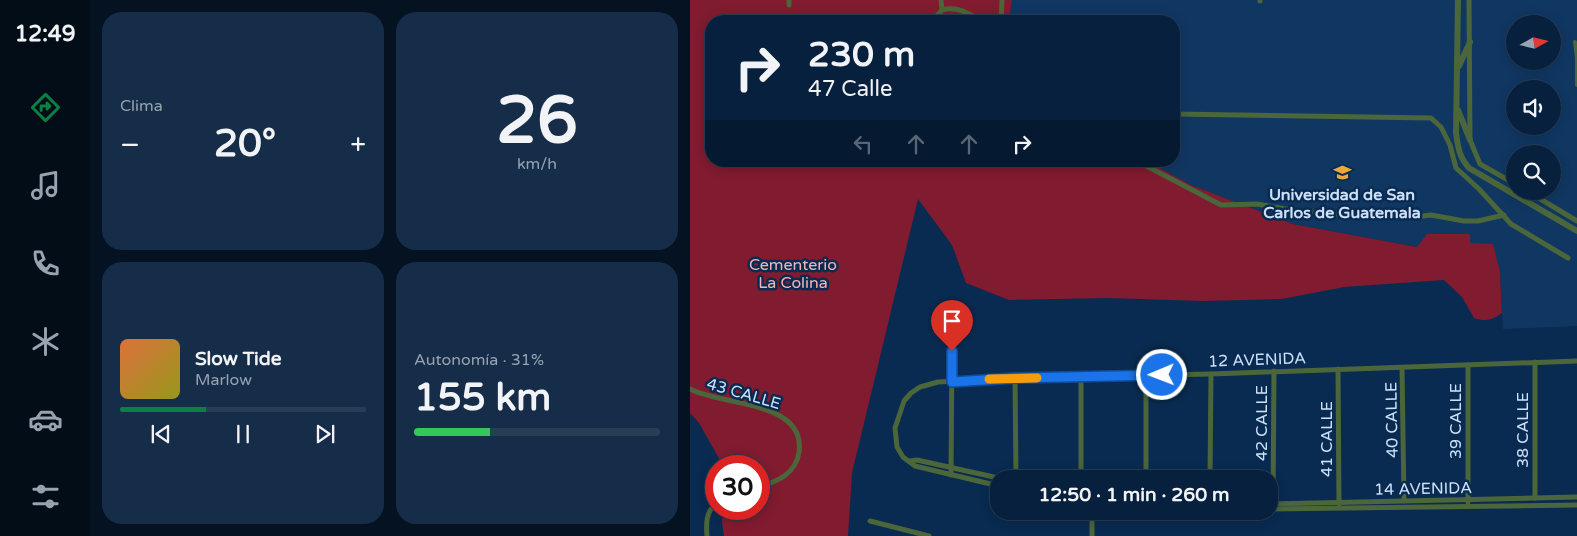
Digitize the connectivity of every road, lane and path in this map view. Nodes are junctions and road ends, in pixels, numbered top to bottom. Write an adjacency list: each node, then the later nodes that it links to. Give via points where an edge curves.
1 (941, 0): 5 (street)
2 (1002, 0): 8 (street)
3 (1458, 0): 12 (street)
4 (1469, 0): 9 (street)
5 (942, 10): 6 (street); 7 (street, via 960,10)
6 (937, 15)
7 (970, 15)
8 (1001, 15)
9 (1470, 42): 12 (street); 16 (street)
10 (1576, 42): 11 (street)
11 (1577, 57): 13 (street)
12 (1457, 69): 14 (street)
13 (1577, 85)
14 (1457, 106): 16 (street); 22 (street, via 1459,152 1469,168)
15 (1180, 114): 20 (street, via 1431,118 1441,126 1456,168)
16 (1470, 140): 18 (street, via 1480,164)
17 (1148, 167): 20 (street, via 1221,205 1257,204 1350,215 1431,215 1478,222)
18 (1506, 179)
19 (1542, 200): 21 (street)
20 (1504, 215): 23 (street, via 1511,224)
21 (1577, 221)
22 (1577, 230)
23 (1568, 258)
24 (952, 351): 35 (street)
25 (1577, 361): 26 (street, 12 AVENIDA)
26 (1535, 362): 27 (street, 12 AVENIDA); 49 (street, 38 CALLE)
27 (1468, 365): 28 (street, 12 AVENIDA); 50 (street, 39 CALLE)
28 (1402, 368): 29 (street, 12 AVENIDA); 52 (street, 40 CALLE)
29 (1338, 369): 30 (street, 12 AVENIDA); 51 (street, 41 CALLE)
30 (1274, 371): 31 (street, 12 AVENIDA); 43 (street, 42 CALLE)
31 (1211, 374): 32 (street, 12 AVENIDA); 42 (street)
32 (1146, 375): 33 (street, 12 AVENIDA); 41 (street)
33 (1081, 376): 34 (street, 12 AVENIDA); 40 (street)
34 (1015, 378): 35 (street, 12 AVENIDA); 39 (street)
35 (952, 382): 37 (street, 12 AVENIDA, via 929,384 911,393 904,401 898,415 895,438 899,451); 38 (street)
36 (690, 390): 46 (street, 43 CALLE, via 787,419 800,443 795,468)
37 (910, 461): 38 (street); 44 (street, via 915,466)
38 (951, 467): 44 (street); 45 (street)
39 (1016, 470)
40 (1081, 470)
41 (1146, 470)
42 (1210, 470)
43 (1272, 470)
44 (951, 475): 47 (street)
45 (990, 476)
46 (770, 482)
47 (990, 484)
48 (1577, 497): 49 (street, 14 AVENIDA)
49 (1535, 498): 50 (street, 14 AVENIDA)
50 (1468, 500): 52 (street, 14 AVENIDA); 55 (street, 39 CALLE)
51 (1339, 501): 52 (street, 14 AVENIDA); 53 (street, 14 AVENIDA); 57 (street, 41 CALLE)
52 (1404, 501)
53 (1278, 504)
54 (1577, 505): 55 (street, 14 AVENIDA)
55 (1468, 507): 57 (street, 14 AVENIDA)
56 (1278, 509): 57 (street, 14 AVENIDA)
57 (1339, 509)
58 (708, 520): 61 (street)
59 (1092, 520): 63 (street)
60 (870, 521): 62 (street)
61 (707, 536)
62 (929, 536)
63 (1092, 536)

